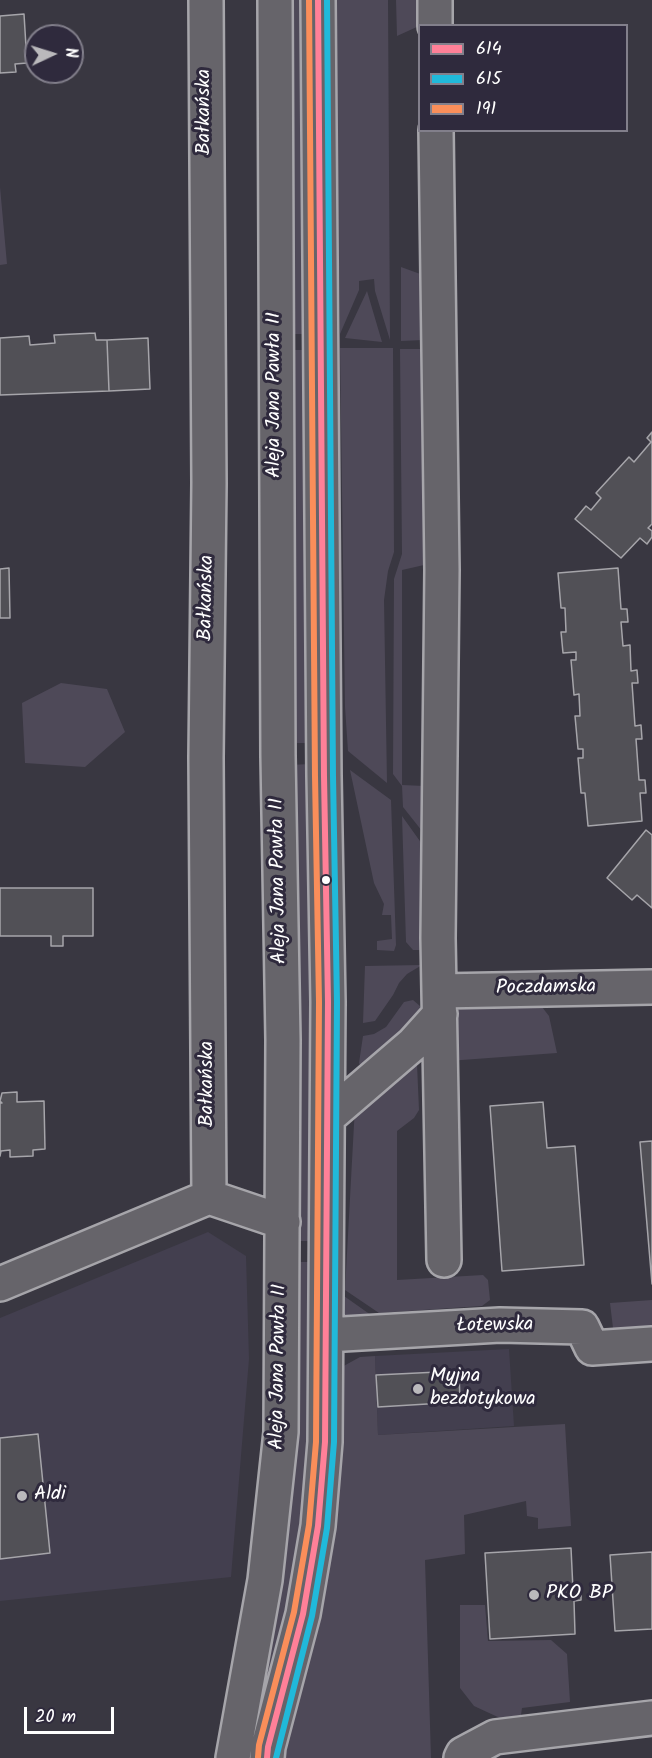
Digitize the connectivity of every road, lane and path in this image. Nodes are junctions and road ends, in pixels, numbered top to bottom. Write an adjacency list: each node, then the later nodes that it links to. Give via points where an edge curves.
1 (206, 0): 10 (street, Bałkańska)
2 (275, 0): 11 (street, Aleja Jana Pawła II)
3 (318, 0): 9 (street)
4 (435, 0): 5 (street)
5 (435, 24)
6 (436, 132): 8 (street, via 442,570)
7 (652, 987): 8 (street, Poczdamska)
8 (440, 1002): 9 (street, via 413,1044); 12 (street)
9 (328, 1117): 14 (street)
10 (209, 1197): 11 (street); 13 (street)
11 (283, 1222): 17 (street, Aleja Jana Pawła II, via 279,1443 265,1580)
12 (444, 1260)
13 (0, 1284)
14 (326, 1335): 15 (street, Łotewska, via 500,1325 582,1327 592,1348); 18 (street, via 325,1442 318,1526 303,1614)
15 (652, 1344)
16 (652, 1718): 19 (street, via 495,1737)
17 (233, 1758)
18 (267, 1758)
19 (461, 1758)

